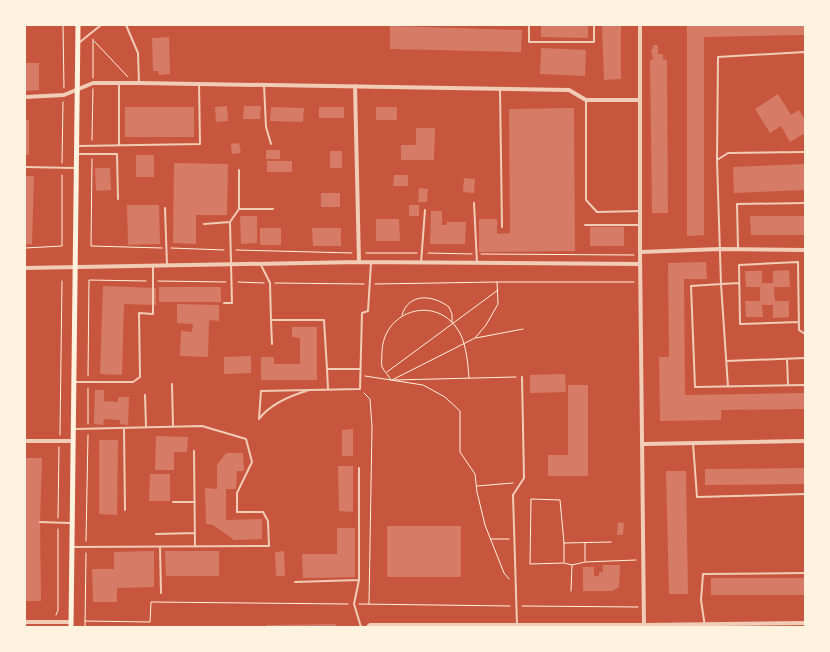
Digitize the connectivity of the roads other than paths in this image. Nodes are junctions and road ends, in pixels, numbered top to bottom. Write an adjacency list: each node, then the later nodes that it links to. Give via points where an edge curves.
1 (78, 25): 7 (main road)
2 (101, 25): 7 (lane)
3 (126, 25): 10 (lane, via 138,53)
4 (529, 25): 5 (lane, via 529,42 594,42)
5 (594, 25)
6 (640, 25): 18 (street)
7 (78, 43): 15 (main road)
8 (805, 52): 24 (lane, via 718,56)
9 (119, 83): 10 (street); 15 (street, via 94,83); 20 (lane)
10 (139, 83): 11 (street)
11 (200, 84): 12 (street); 20 (lane, via 200,144)
12 (264, 84): 13 (street); 19 (lane, via 266,127)
13 (355, 86): 14 (street); 45 (street)
14 (500, 88): 17 (street, via 568,90); 40 (lane)
15 (78, 89): 16 (street, via 64,95); 21 (main road)
16 (25, 97)
17 (586, 100): 18 (street); 35 (lane, via 586,200 597,212)
18 (640, 100): 35 (street)
19 (271, 144)
20 (120, 145): 21 (lane)
21 (77, 146): 23 (main road)
22 (805, 152): 24 (lane, via 728,153)
23 (77, 154): 26 (main road); 28 (lane, via 117,154)
24 (717, 160): 41 (lane)
25 (25, 167): 26 (lane)
26 (76, 168): 54 (main road)
27 (239, 170): 32 (lane)
28 (118, 199)
29 (474, 203): 48 (lane)
30 (805, 203): 42 (lane, via 737,204)
31 (165, 208): 52 (lane)
32 (239, 209): 33 (lane); 36 (lane)
33 (273, 209)
34 (424, 210): 47 (lane)
35 (641, 211): 39 (street)
36 (230, 222): 37 (lane); 49 (lane)
37 (204, 224)
38 (584, 225): 39 (lane)
39 (641, 225): 44 (street)
40 (502, 227)
41 (720, 249): 42 (street); 44 (street); 57 (lane)
42 (738, 249): 43 (street)
43 (805, 250)
44 (640, 252): 51 (street)
45 (359, 262): 46 (street); 50 (street)
46 (371, 263): 47 (street); 66 (lane, via 368,311 362,314)
47 (421, 263): 48 (street)
48 (476, 263): 51 (street)
49 (231, 264): 50 (street); 52 (street); 58 (lane, via 232,304)
50 (260, 264): 59 (lane, via 270,283)
51 (640, 264): 85 (street)
52 (166, 265): 53 (street)
53 (153, 266): 54 (street); 69 (lane, via 153,314 139,313 140,377 133,382)
54 (76, 267): 55 (street); 69 (main road)
55 (25, 268)
56 (739, 283): 57 (lane); 60 (lane, via 740,324); 60 (lane, via 739,265 798,262)
57 (721, 284): 65 (lane); 73 (lane, via 691,286 695,387)
58 (224, 303)
59 (271, 320): 62 (lane); 67 (lane, via 324,320)
60 (799, 322): 61 (lane, via 799,330)
61 (805, 334)
62 (272, 344)
63 (805, 358): 64 (lane)
64 (787, 359): 65 (lane); 71 (lane)
65 (726, 362): 73 (lane)
66 (360, 368): 67 (lane); 74 (lane, via 360,389)
67 (327, 369): 74 (lane)
68 (522, 376): 106 (lane, via 524,478 514,495)
69 (74, 382): 80 (main road)
70 (172, 384): 77 (lane)
71 (788, 385): 72 (lane); 73 (lane)
72 (805, 385)
73 (728, 387)
74 (328, 389): 75 (lane)
75 (310, 390): 75 (lane, via 261,391 259,418 291,396)
76 (145, 396): 78 (lane)
77 (173, 426): 78 (lane); 98 (lane, via 202,426 246,439 252,462 237,493 237,512 263,512 268,521 269,546)
78 (146, 427): 79 (lane)
79 (124, 428): 80 (lane); 91 (lane)
80 (73, 429): 83 (main road)
81 (805, 440): 84 (street)
82 (25, 441): 83 (street)
83 (73, 441): 93 (main road)
84 (693, 443): 85 (street); 88 (lane, via 697,496)
85 (643, 444): 108 (street)
86 (194, 450): 90 (lane)
87 (359, 468): 100 (lane)
88 (805, 494)
89 (172, 502): 90 (lane)
90 (195, 502): 94 (lane)
91 (125, 510)
92 (40, 522): 93 (lane)
93 (73, 523): 96 (main road)
94 (195, 533): 95 (lane); 98 (lane)
95 (156, 534)
96 (72, 547): 97 (lane); 105 (main road)
97 (160, 547): 98 (lane); 102 (lane)
98 (195, 547)
99 (805, 573): 109 (lane, via 703,574)
100 (359, 580): 101 (lane); 110 (lane, via 354,604)
101 (295, 582)
102 (161, 593)
103 (25, 622): 105 (street)
104 (805, 623): 109 (street)
105 (71, 624)
106 (517, 625): 107 (street); 108 (street)
107 (491, 626): 111 (street)
108 (644, 626): 109 (street)
109 (704, 626)
110 (360, 627)
111 (368, 627)

